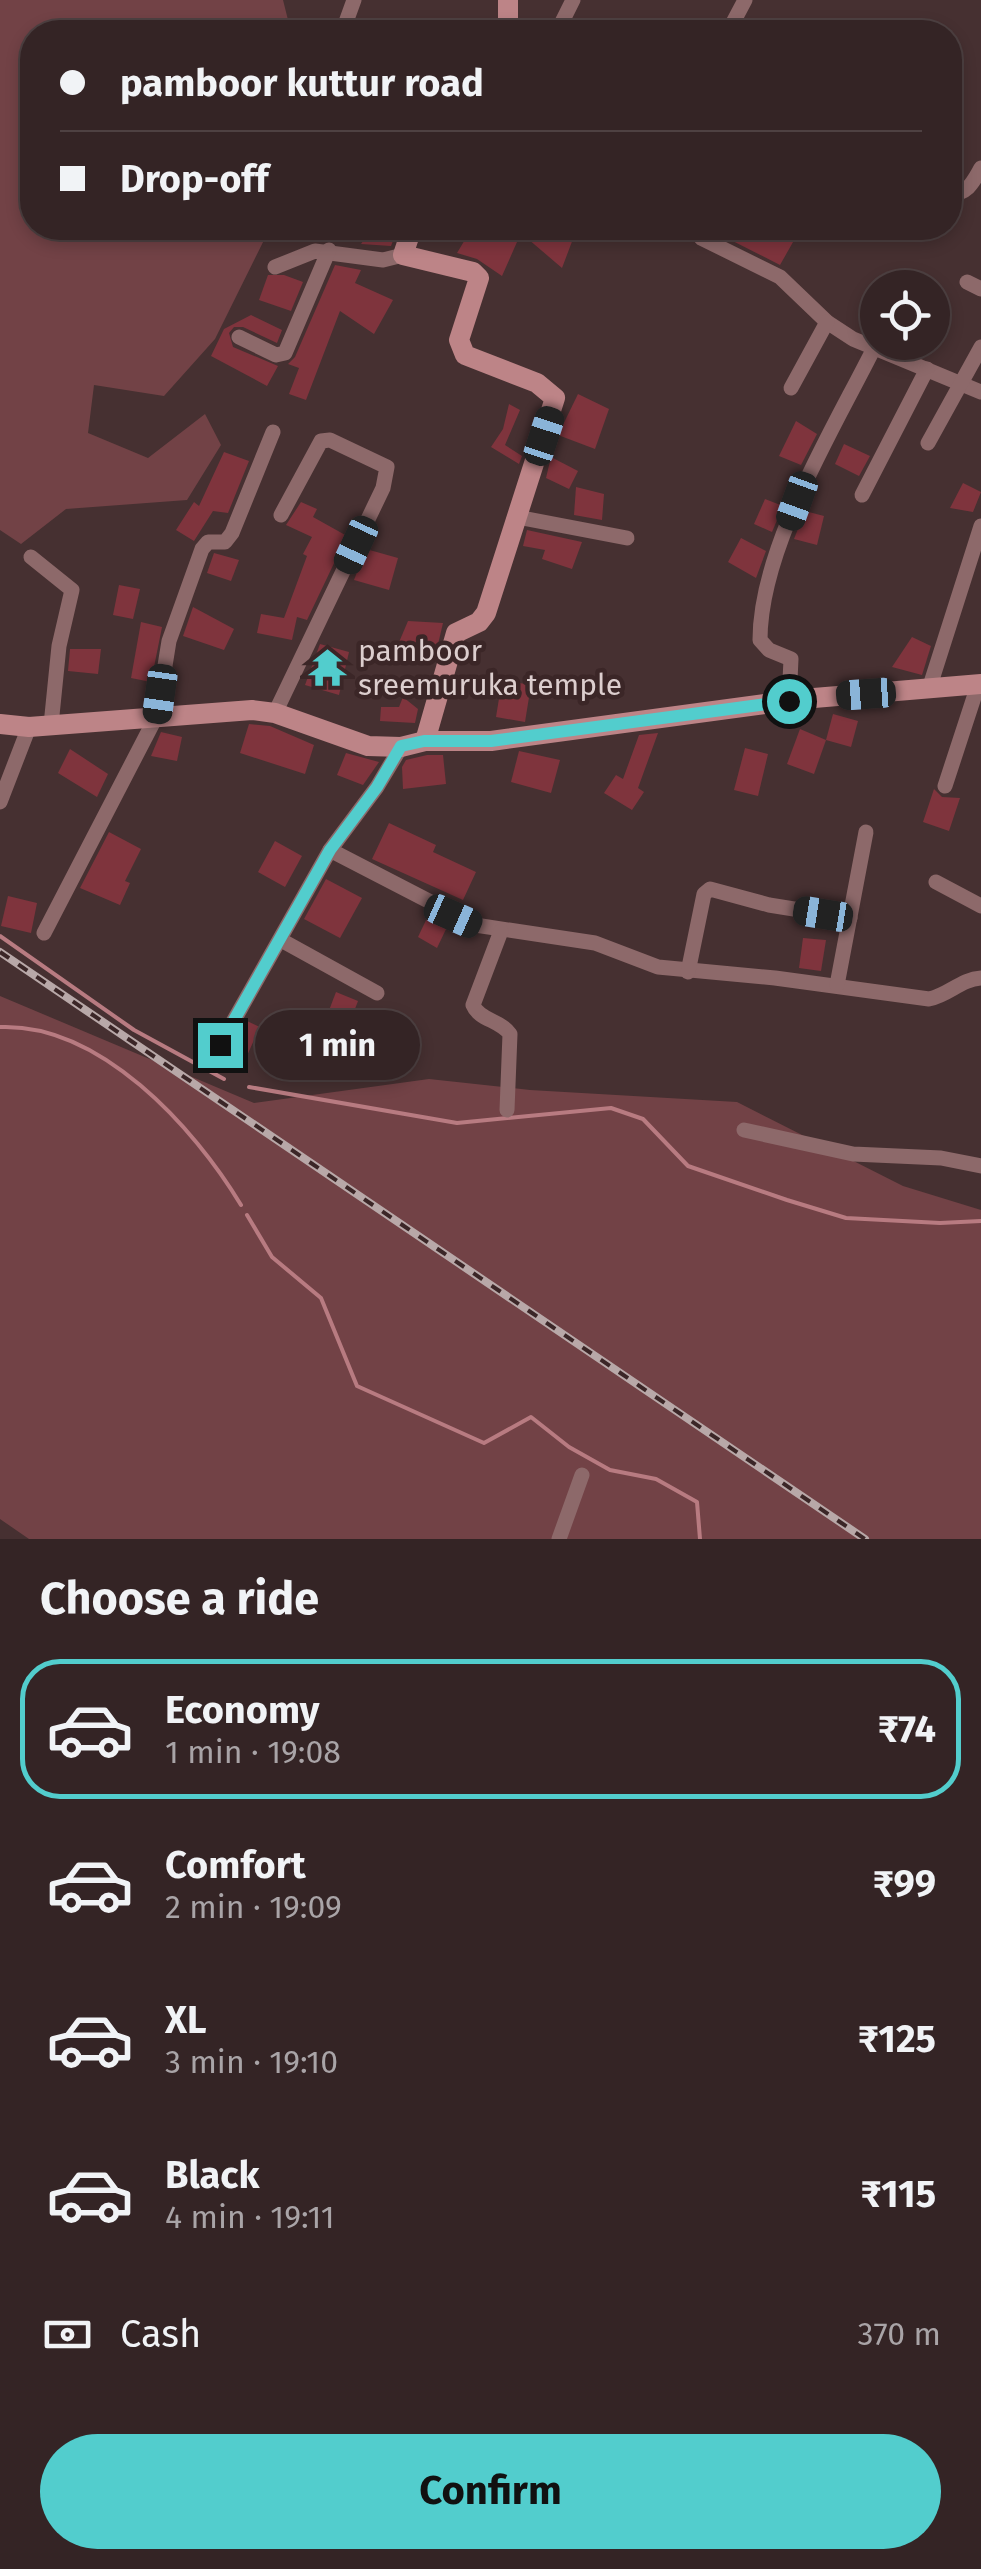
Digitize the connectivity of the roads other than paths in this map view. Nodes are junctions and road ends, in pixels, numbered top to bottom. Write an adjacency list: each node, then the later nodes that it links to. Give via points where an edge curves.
1 (981, 168): 2 (street)
2 (962, 193)
3 (408, 240): 6 (main road)
4 (706, 240): 8 (street, via 780,277)
5 (329, 250): 6 (street, via 384,260); 7 (street); 9 (street, via 285,353)
6 (403, 255): 22 (main road, via 473,272 478,286 459,340 465,355 537,383 554,398)
7 (275, 267)
8 (828, 322): 10 (street); 16 (street)
9 (239, 337)
10 (860, 340)
11 (981, 347): 15 (street)
12 (868, 360): 28 (street, via 797,501 767,592 760,640 791,660)
13 (904, 360): 14 (street)
14 (927, 369): 15 (street); 20 (street)
15 (962, 383): 17 (street); 19 (street)
16 (792, 388)
17 (981, 392)
18 (273, 432): 29 (street, via 232,534 202,549 169,642)
19 (928, 443)
20 (862, 494)
21 (281, 515): 30 (street, via 321,441 387,467 383,488)
22 (517, 517): 24 (street); 34 (main road, via 484,618 456,632)
23 (981, 526): 27 (street)
24 (627, 538)
25 (31, 557): 32 (street, via 72,590)
26 (979, 684): 27 (main road); 36 (street)
27 (929, 690): 28 (main road)
28 (789, 701): 34 (main road, via 491,741)
29 (157, 714): 30 (main road); 32 (main road); 44 (street)
30 (275, 714): 35 (main road, via 368,746)
31 (0, 724): 33 (main road)
32 (51, 725): 33 (main road)
33 (29, 727): 37 (street)
34 (424, 741): 35 (main road)
35 (401, 746): 39 (street)
36 (945, 786)
37 (0, 802)
38 (866, 832): 42 (street)
39 (330, 850): 43 (street, via 431,906); 45 (street)
40 (936, 882): 41 (street)
41 (981, 906)
42 (850, 918): 46 (street, via 707,890); 48 (street)
43 (500, 931): 46 (street, via 595,942 658,968); 51 (street, via 473,1005 510,1034)
44 (44, 933)
45 (281, 940): 49 (street); 50 (street)
46 (688, 972): 48 (street)
47 (981, 978): 48 (street, via 929,999)
48 (837, 985)
49 (377, 993)
50 (220, 1045)
51 (507, 1110)
52 (744, 1130): 53 (street, via 853,1154)
53 (981, 1166)
54 (582, 1475): 55 (street)
55 (559, 1539)

